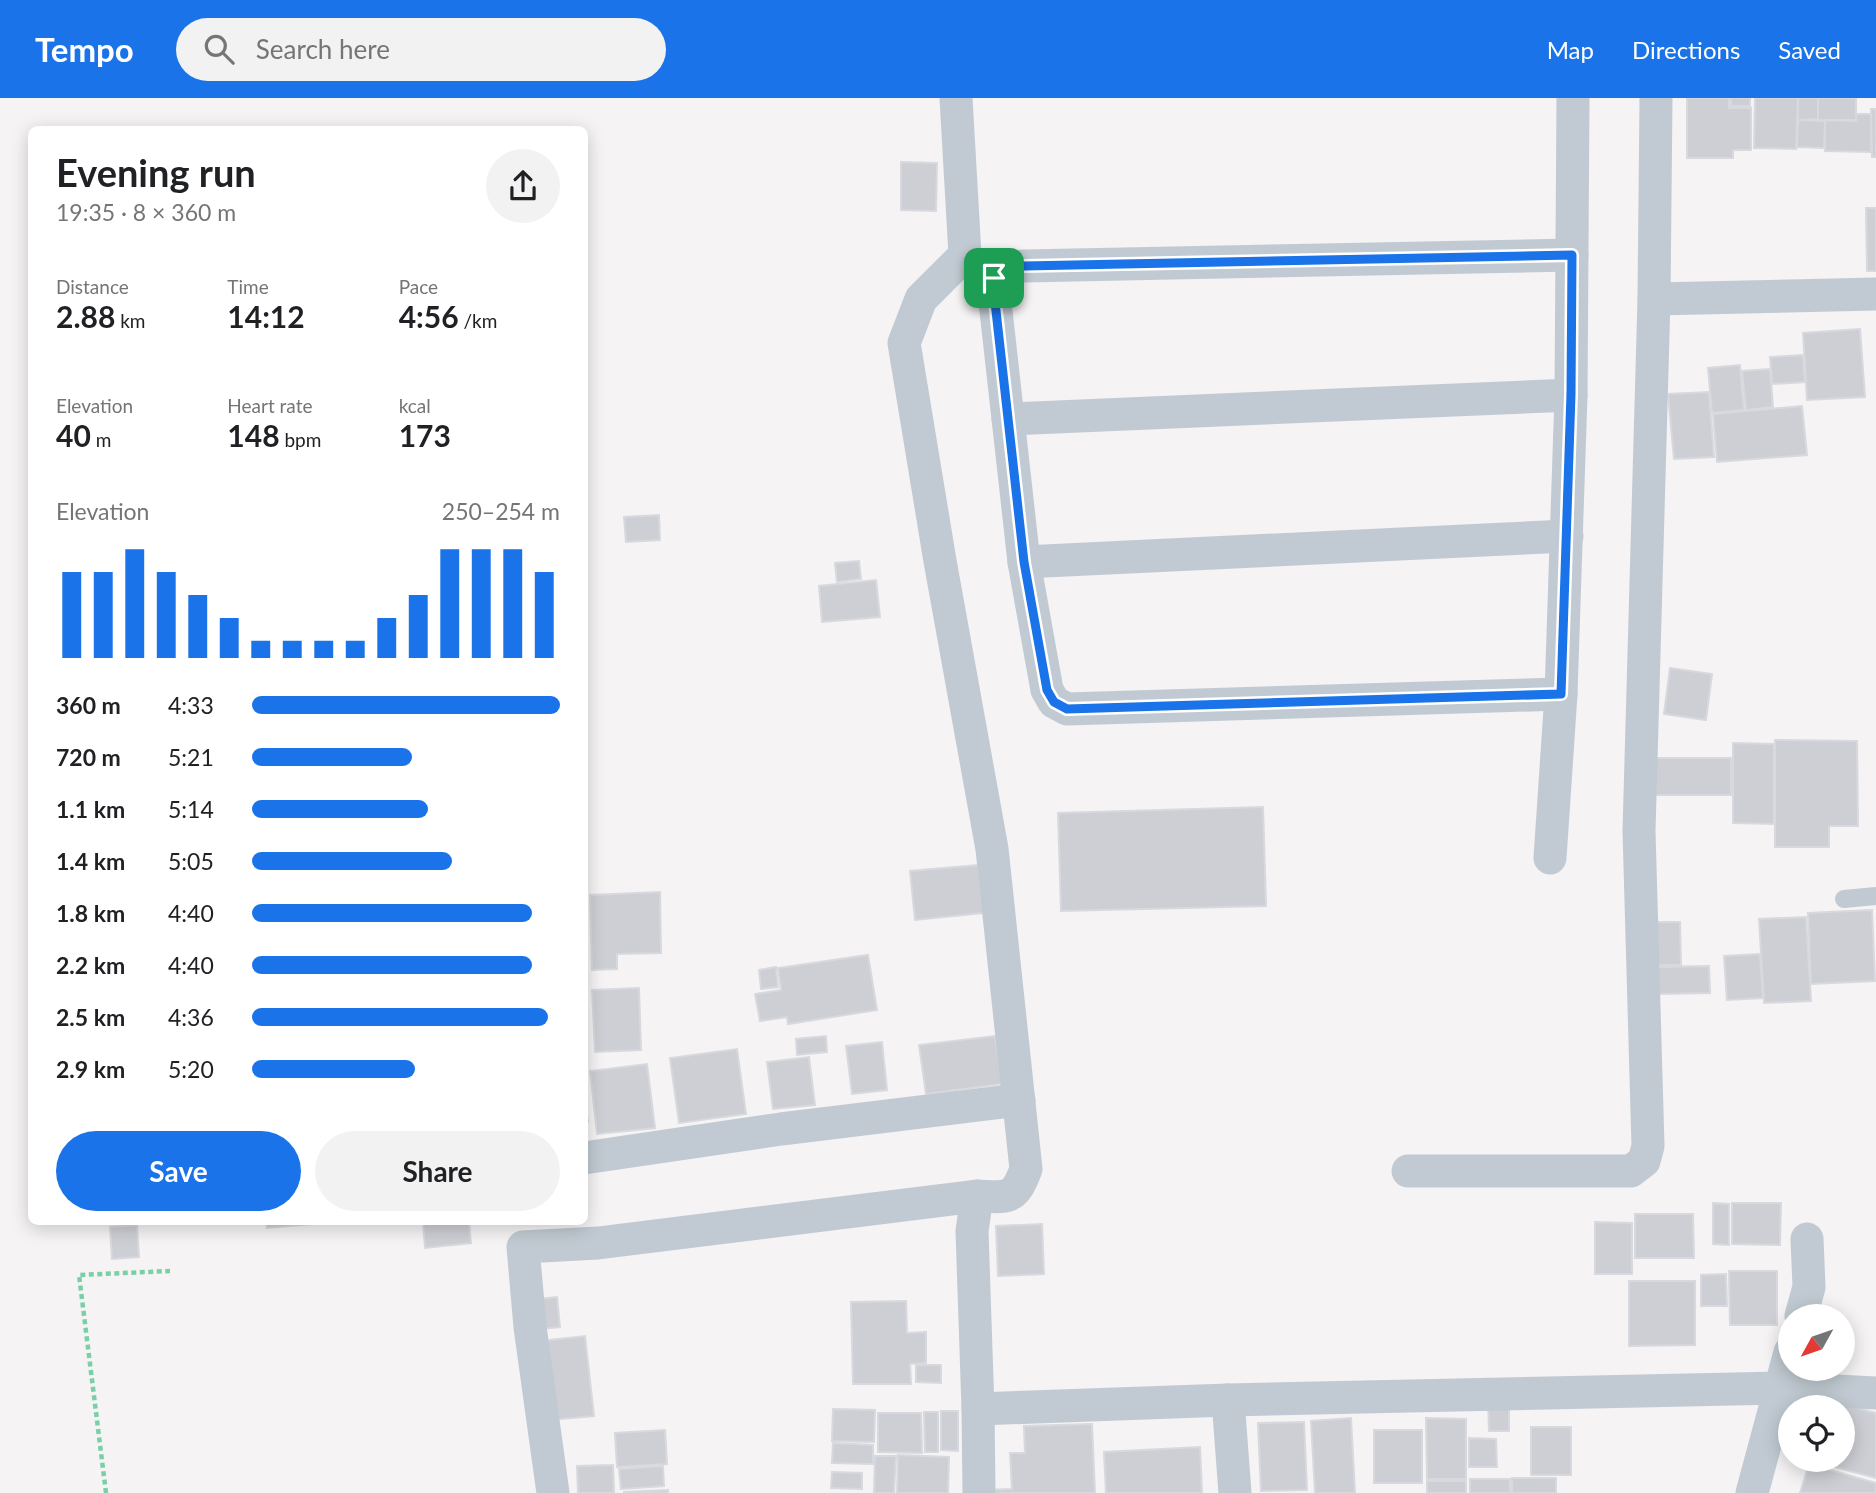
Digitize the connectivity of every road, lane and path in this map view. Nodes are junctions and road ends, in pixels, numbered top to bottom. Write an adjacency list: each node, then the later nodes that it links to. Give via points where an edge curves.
1 (956, 98): 15 (street, via 965,255 921,299 904,343 992,849)
2 (1573, 98): 4 (street)
3 (1656, 98): 6 (street)
4 (1572, 255): 7 (street); 8 (street, via 1004,268 994,278 994,293)
5 (1876, 294): 6 (street)
6 (1654, 299): 17 (street, via 1639,831 1648,1132 1644,1161 1631,1171)
7 (1571, 394): 8 (street); 9 (street)
8 (1008, 419): 10 (street)
9 (1567, 536): 10 (street); 11 (street)
10 (1024, 562): 11 (street, via 1047,690 1054,702 1067,709)
11 (1561, 694): 12 (street)
12 (1550, 858)
13 (1876, 896): 14 (lane)
14 (1844, 899)
15 (1018, 1100): 16 (street); 18 (street, via 1026,1169 1018,1189 1007,1197)
16 (588, 1157)
17 (1408, 1171)
18 (977, 1196): 26 (street, via 972,1231); 28 (street, via 598,1243 523,1247)
19 (1807, 1239): 21 (street, via 1809,1287)
20 (170, 1271): 27 (path, via 79,1275)
21 (1804, 1304)
22 (1782, 1381): 23 (street)
23 (1780, 1388): 24 (street); 25 (street); 31 (street)
24 (1876, 1393)
25 (1228, 1400): 26 (street); 30 (street)
26 (978, 1409): 29 (street)
27 (106, 1493)
28 (553, 1493)
29 (979, 1493)
30 (1234, 1493)
31 (1752, 1493)

